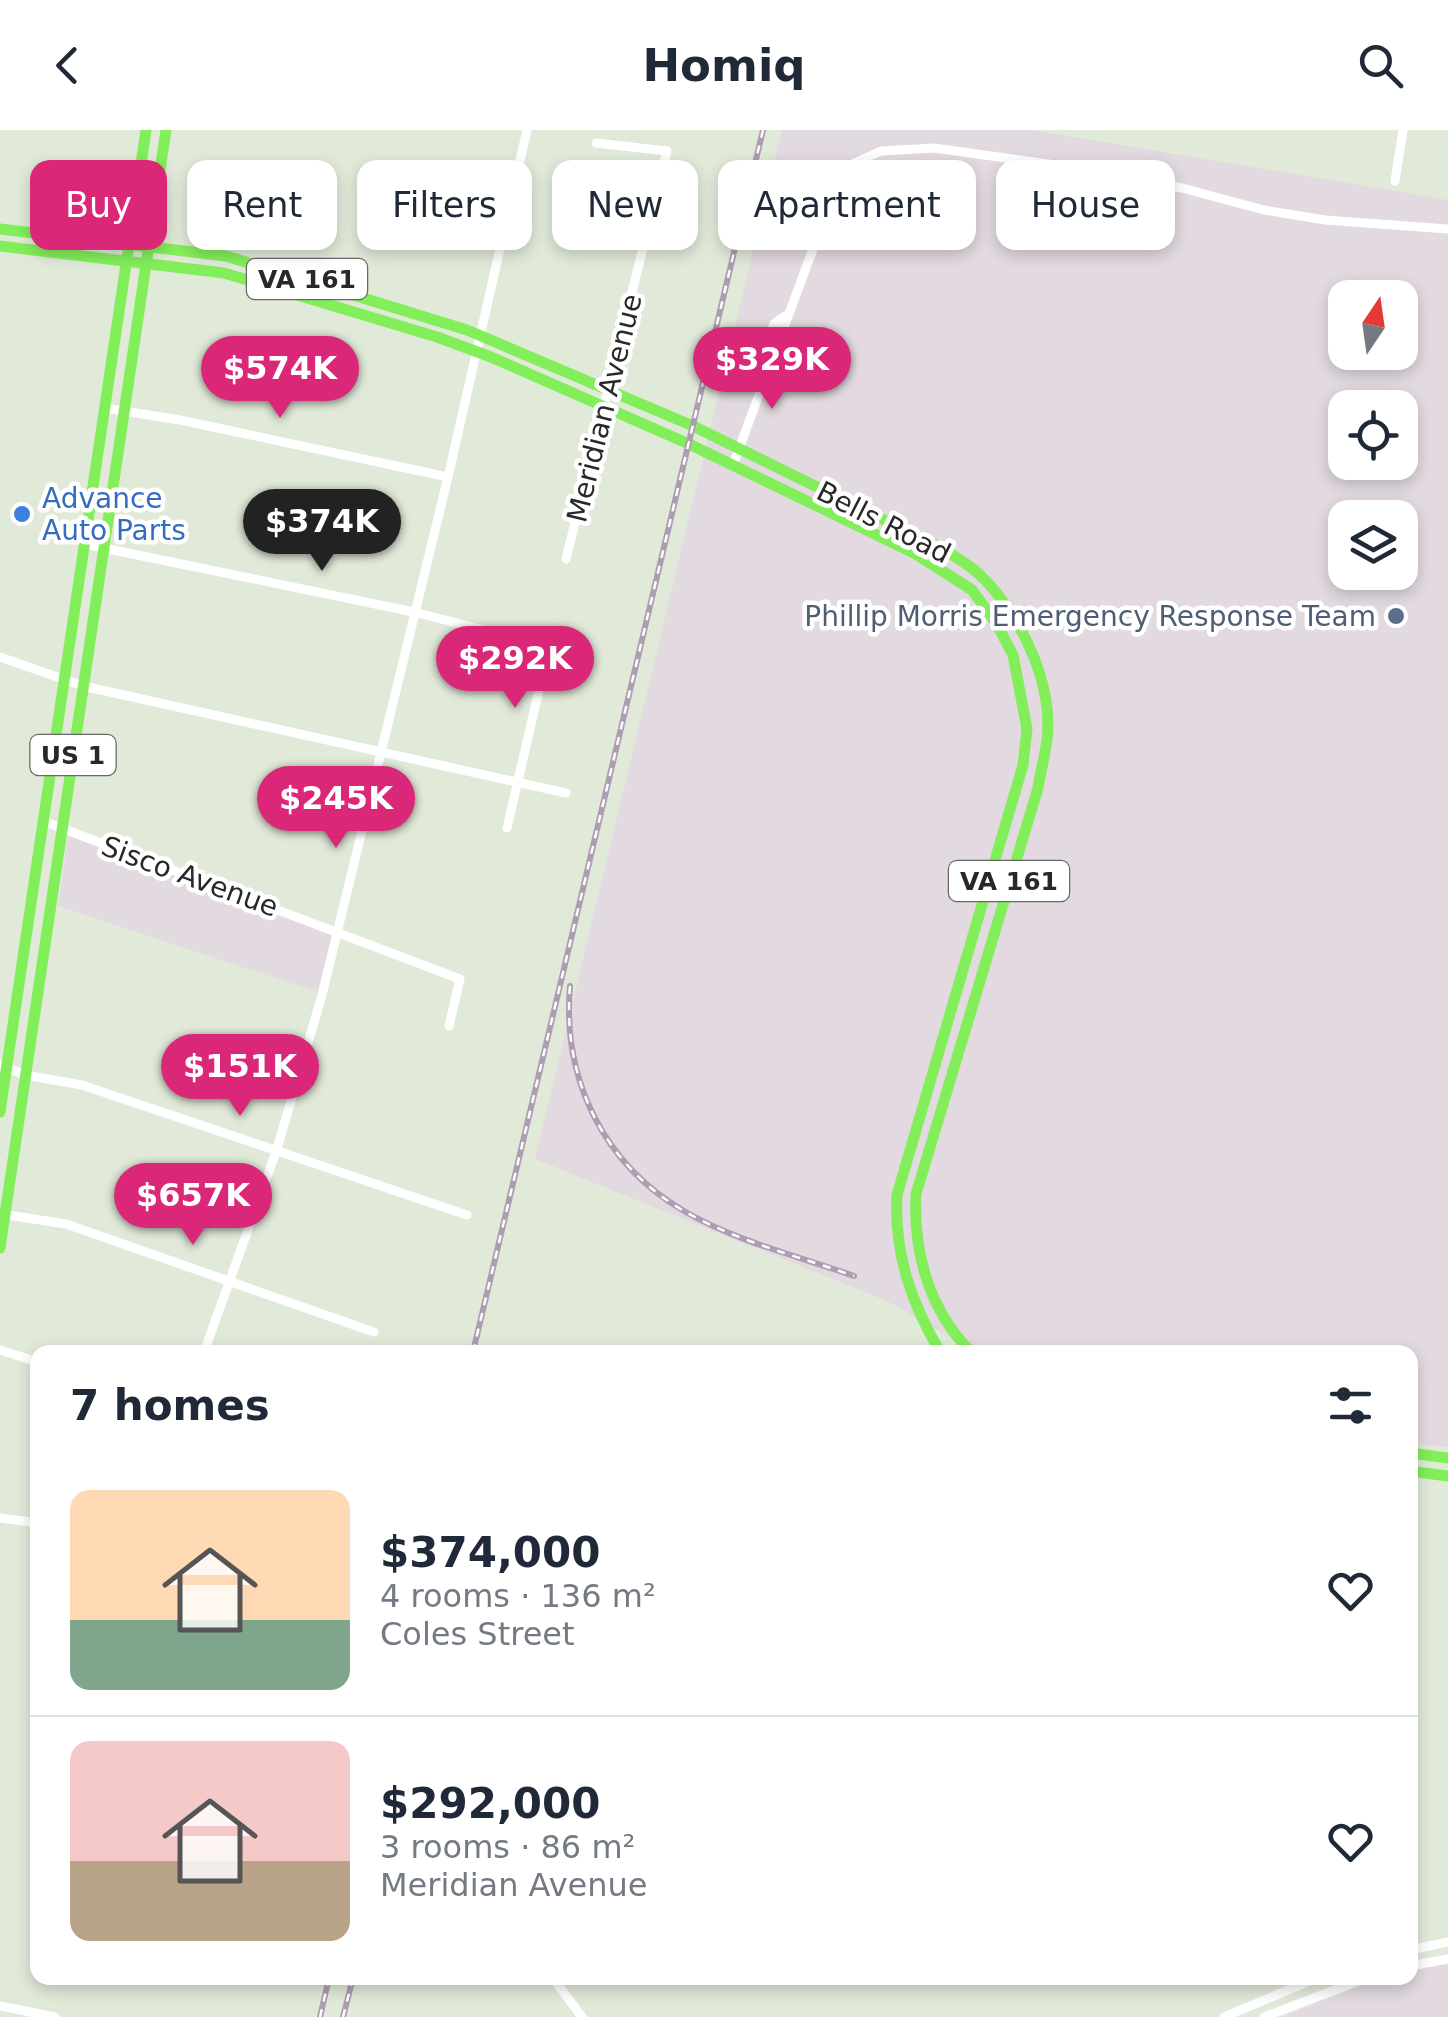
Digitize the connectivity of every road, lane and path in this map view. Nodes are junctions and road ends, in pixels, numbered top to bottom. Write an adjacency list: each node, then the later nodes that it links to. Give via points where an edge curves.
1 (146, 130): 6 (main road, US 1)
2 (166, 130): 7 (main road, US 1)
3 (527, 130): 18 (street)
4 (1403, 130): 8 (street)
5 (596, 142): 20 (street, Meridian Avenue, via 667,151)
6 (141, 160)
7 (161, 160)
8 (1395, 181)
9 (0, 229): 11 (main road, Bells Road / VA 161)
10 (1448, 229): 24 (street, via 1264,210 1021,159 934,148 882,151 843,168 787,314 764,347 770,362)
11 (30, 232)
12 (0, 246): 16 (main road, Bells Road / VA 161)
13 (167, 248): 18 (main road, Bells Road / VA 161, via 241,259)
14 (128, 250): 16 (main road, US 1)
15 (147, 250): 17 (main road, US 1)
16 (126, 260): 17 (main road, Bells Road / VA 161); 22 (main road, US 1)
17 (146, 262): 19 (main road, Bells Road / VA 161, via 254,280); 23 (main road, US 1)
18 (480, 334): 19 (street); 20 (main road, Bells Road / VA 161)
19 (476, 351): 21 (main road, Bells Road / VA 161); 26 (street)
20 (608, 390): 21 (street, Meridian Avenue); 24 (main road, Bells Road / VA 161)
21 (604, 407): 25 (main road, Bells Road / VA 161); 31 (street, Meridian Avenue)
22 (104, 408): 23 (street); 29 (main road, US 1)
23 (124, 411): 26 (street); 30 (main road, US 1)
24 (739, 449): 25 (street); 27 (main road, Bells Road / VA 161)
25 (733, 465): 28 (main road, Bells Road / VA 161)
26 (448, 477): 32 (street)
27 (876, 516): 28 (main road); 43 (main road, Bells Road / VA 161, via 977,572 1030,650 1048,728 1038,788)
28 (868, 529): 42 (main road, Bells Road / VA 161, via 972,590 1012,655 1027,730)
29 (84, 544): 30 (street); 34 (main road, US 1)
30 (104, 548): 32 (street); 35 (main road, US 1)
31 (566, 559)
32 (414, 612): 36 (street); 37 (street, via 549,647)
33 (0, 658): 34 (street)
34 (64, 681): 35 (street); 39 (main road, US 1)
35 (83, 686): 36 (street); 41 (main road, US 1)
36 (380, 751): 37 (street); 44 (street)
37 (520, 782): 38 (street); 40 (street)
38 (566, 793)
39 (43, 821): 41 (street, Sisco Avenue); 46 (main road, US 1)
40 (507, 828)
41 (62, 829): 44 (street, Sisco Avenue); 47 (main road, US 1)
42 (992, 876): 43 (main road); 49 (main road, Bells Road / VA 161)
43 (1009, 882): 50 (main road, Bells Road / VA 161)
44 (336, 931): 45 (street, Sisco Avenue, via 460,979); 51 (street)
45 (448, 1026)
46 (3, 1066): 47 (street); 48 (main road, US 1)
47 (25, 1076): 51 (street, via 82,1084); 52 (main road, US 1)
48 (0, 1112)
49 (920, 1115): 50 (main road); 58 (main road, Bells Road / VA 161, via 895,1226 908,1286)
50 (938, 1120): 59 (main road, Bells Road / VA 161, via 916,1194 914,1228 928,1285)
51 (276, 1152): 53 (street); 55 (street)
52 (2, 1215): 54 (main road, US 1); 55 (street, via 66,1224)
53 (467, 1215)
54 (0, 1248)
55 (228, 1281): 56 (street); 57 (street)
56 (374, 1332)
57 (206, 1345)
58 (936, 1345)
59 (964, 1345)
60 (0, 1350): 61 (street)
61 (30, 1359)
62 (1418, 1454): 63 (main road)
63 (1448, 1458)
64 (1418, 1471): 65 (main road)
65 (1448, 1476)
66 (0, 1518): 67 (street)
67 (30, 1522)
68 (1448, 1942): 69 (street)
69 (1433, 1945): 70 (street); 71 (street)
70 (1418, 1948)
71 (1442, 1960)
72 (557, 1985): 77 (street)
73 (1300, 1985): 78 (street)
74 (1348, 1985): 79 (street)
75 (0, 2006): 76 (street)
76 (55, 2017)
77 (582, 2017)
78 (1224, 2017)
79 (1264, 2017)

